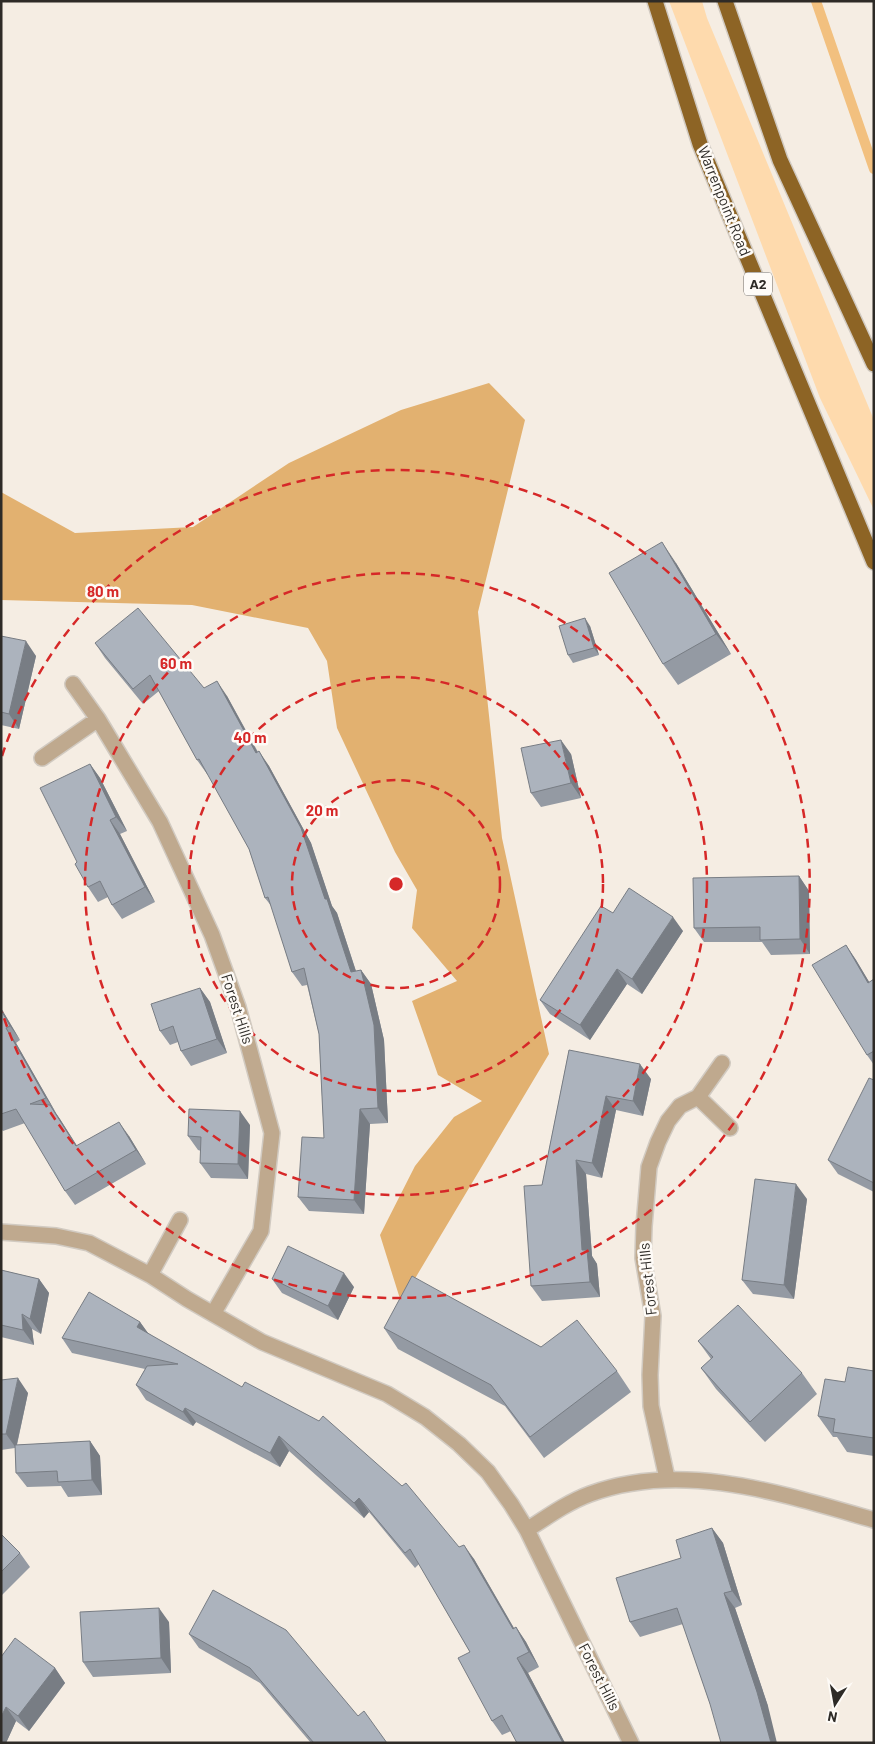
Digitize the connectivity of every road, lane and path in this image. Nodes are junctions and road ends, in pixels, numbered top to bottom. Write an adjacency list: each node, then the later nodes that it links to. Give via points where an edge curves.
1 (655, 1): 4 (highway, Warrenpoint Road / A2, via 700,144)
2 (726, 1): 3 (highway, via 780,160)
3 (874, 364)
4 (874, 562)
5 (73, 684): 6 (street, Forest Hills)
6 (98, 719): 7 (street); 14 (street, Forest Hills, via 160,822 212,935 238,1007 272,1133 261,1231)
7 (42, 758)
8 (722, 1063): 9 (street)
9 (698, 1097): 10 (street); 15 (street, Forest Hills, via 680,1106 668,1121 649,1166 646,1195 643,1258 652,1316 651,1406)
10 (730, 1128)
11 (180, 1220): 13 (street)
12 (1, 1232): 13 (street, Forest Hills, via 56,1236 89,1243)
13 (150, 1275): 14 (street, Forest Hills)
14 (213, 1314): 17 (street, Forest Hills, via 262,1342 387,1394 425,1417 488,1472)
15 (668, 1478): 16 (street, via 732,1484); 17 (street, via 618,1485 588,1494)
16 (874, 1520)
17 (527, 1530): 18 (street, Forest Hills)
18 (631, 1743)

